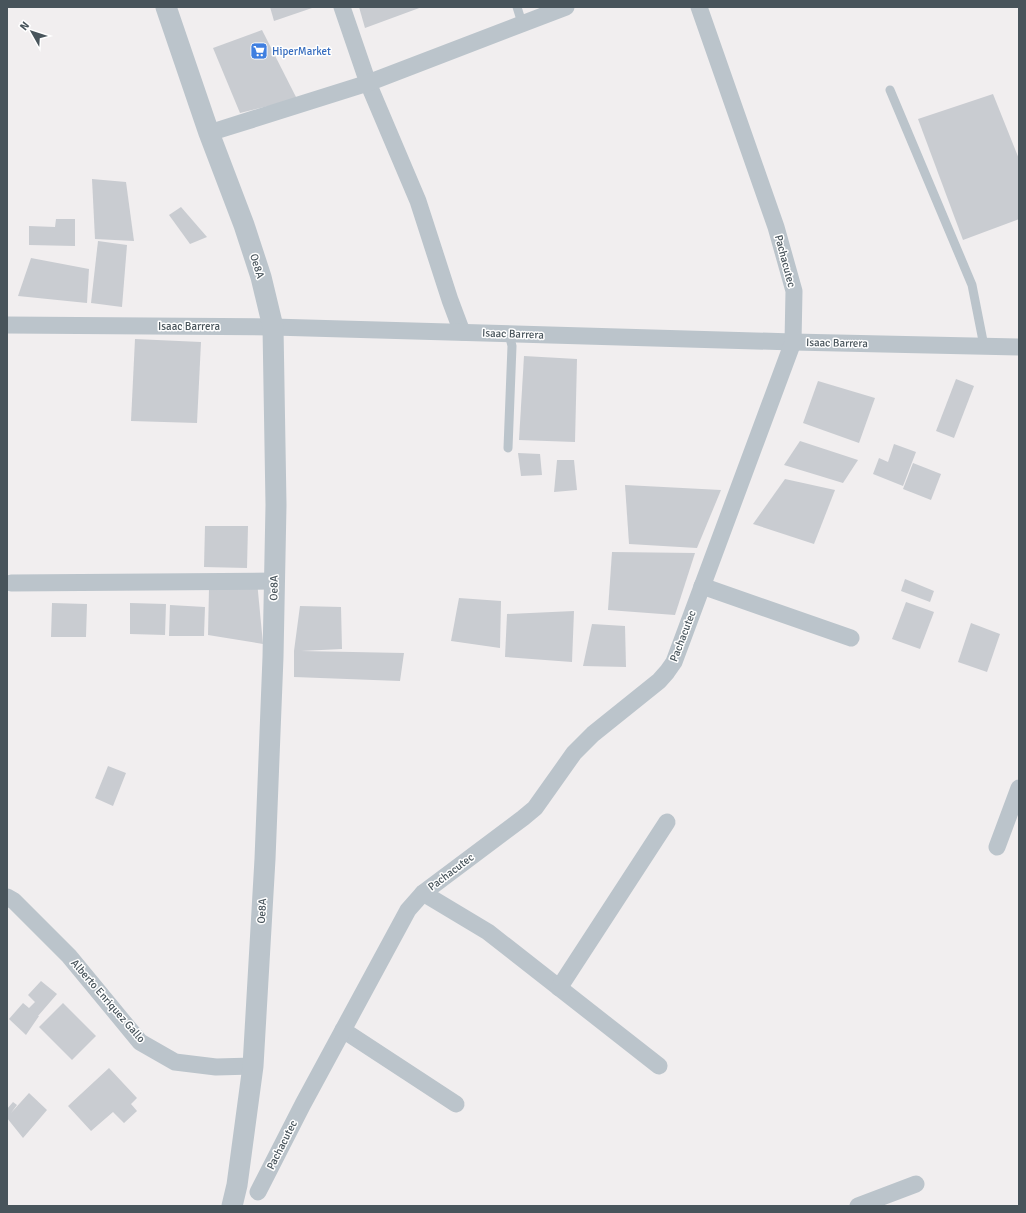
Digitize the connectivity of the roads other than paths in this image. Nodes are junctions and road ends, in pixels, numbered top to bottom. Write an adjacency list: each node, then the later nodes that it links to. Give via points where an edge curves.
1 (166, 7): 9 (street, Oe8A)
2 (342, 7): 7 (street)
3 (517, 7): 6 (lane)
4 (566, 7): 6 (street)
5 (699, 7): 14 (street, Pachacutec, via 776,227 794,291)
6 (522, 23): 7 (street)
7 (368, 83): 9 (street); 12 (street, via 418,201)
8 (890, 90): 15 (lane, via 972,285)
9 (209, 133): 11 (street, Oe8A, via 261,277)
10 (7, 325): 11 (street, Isaac Barrera)
11 (273, 327): 12 (street, Isaac Barrera); 18 (street, Oe8A, via 276,505)
12 (462, 332): 13 (street, Isaac Barrera)
13 (510, 334): 14 (street, Isaac Barrera); 17 (lane, via 512,346)
14 (793, 342): 15 (street, Isaac Barrera); 20 (street, Pachacutec)
15 (984, 346): 16 (street, Isaac Barrera)
16 (1019, 347)
17 (508, 448)
18 (274, 581): 19 (street); 29 (street, Oe8A, via 265,860)
19 (11, 582)
20 (702, 586): 21 (street); 25 (street, Pachacutec, via 674,662 667,672 583,744 534,808 523,818)
21 (851, 638)
22 (1019, 788): 24 (street)
23 (667, 822): 27 (street)
24 (997, 847)
25 (423, 893): 27 (street, via 488,932); 28 (street, Pachacutec, via 408,910 398,927)
26 (7, 897): 29 (street, Alberto Enriquez Gallo, via 69,956 140,1042 175,1062 216,1067)
27 (560, 988): 30 (street)
28 (343, 1030): 31 (street); 34 (street, Pachacutec, via 303,1104)
29 (253, 1066): 33 (street, Oe8A)
30 (659, 1066)
31 (456, 1104)
32 (916, 1184): 36 (street)
33 (237, 1185): 34 (street); 35 (street)
34 (260, 1199)
35 (232, 1206)
36 (858, 1206)

